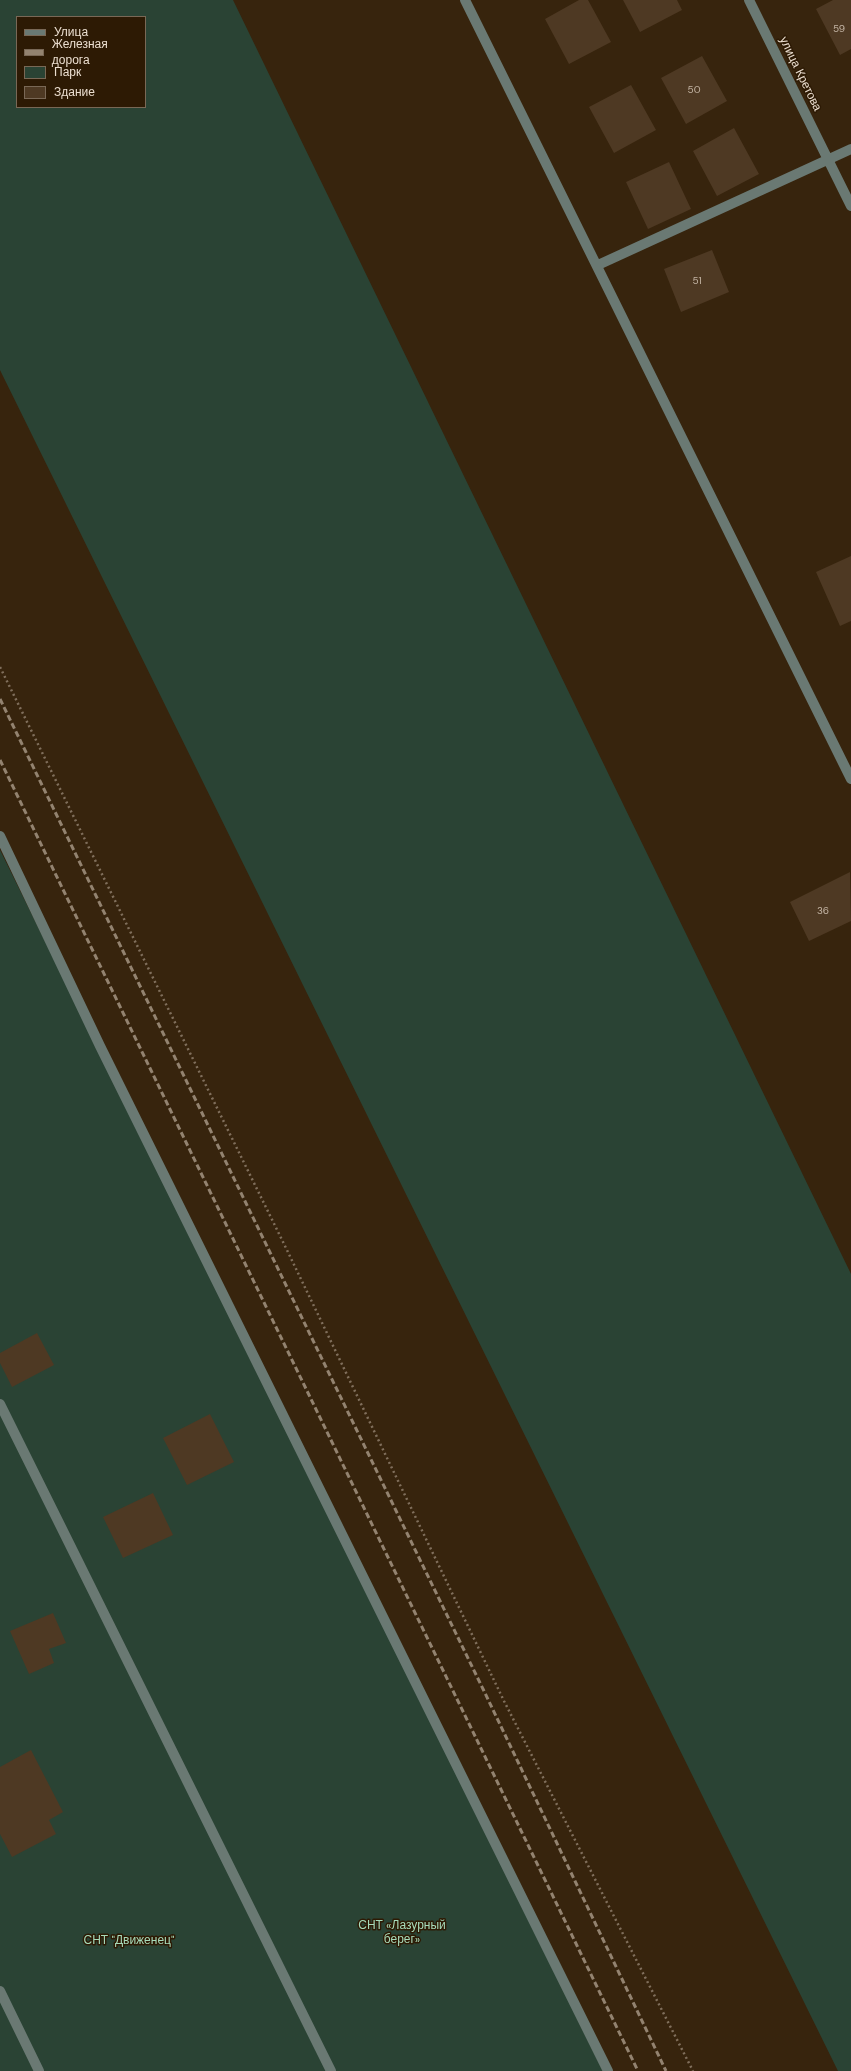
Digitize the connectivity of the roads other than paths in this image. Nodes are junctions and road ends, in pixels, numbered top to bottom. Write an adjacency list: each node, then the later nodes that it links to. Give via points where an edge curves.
1 (465, 0): 6 (street)
2 (749, 0): 4 (street, улица Кретова)
3 (851, 149): 4 (street)
4 (828, 160): 5 (street, улица Кретова); 6 (street)
5 (851, 206)
6 (598, 265): 7 (street)
7 (851, 780)
8 (0, 836): 13 (street, via 100,1046)
9 (0, 1404): 12 (street)
10 (0, 1991): 11 (street)
11 (39, 2071)
12 (331, 2071)
13 (608, 2071)

